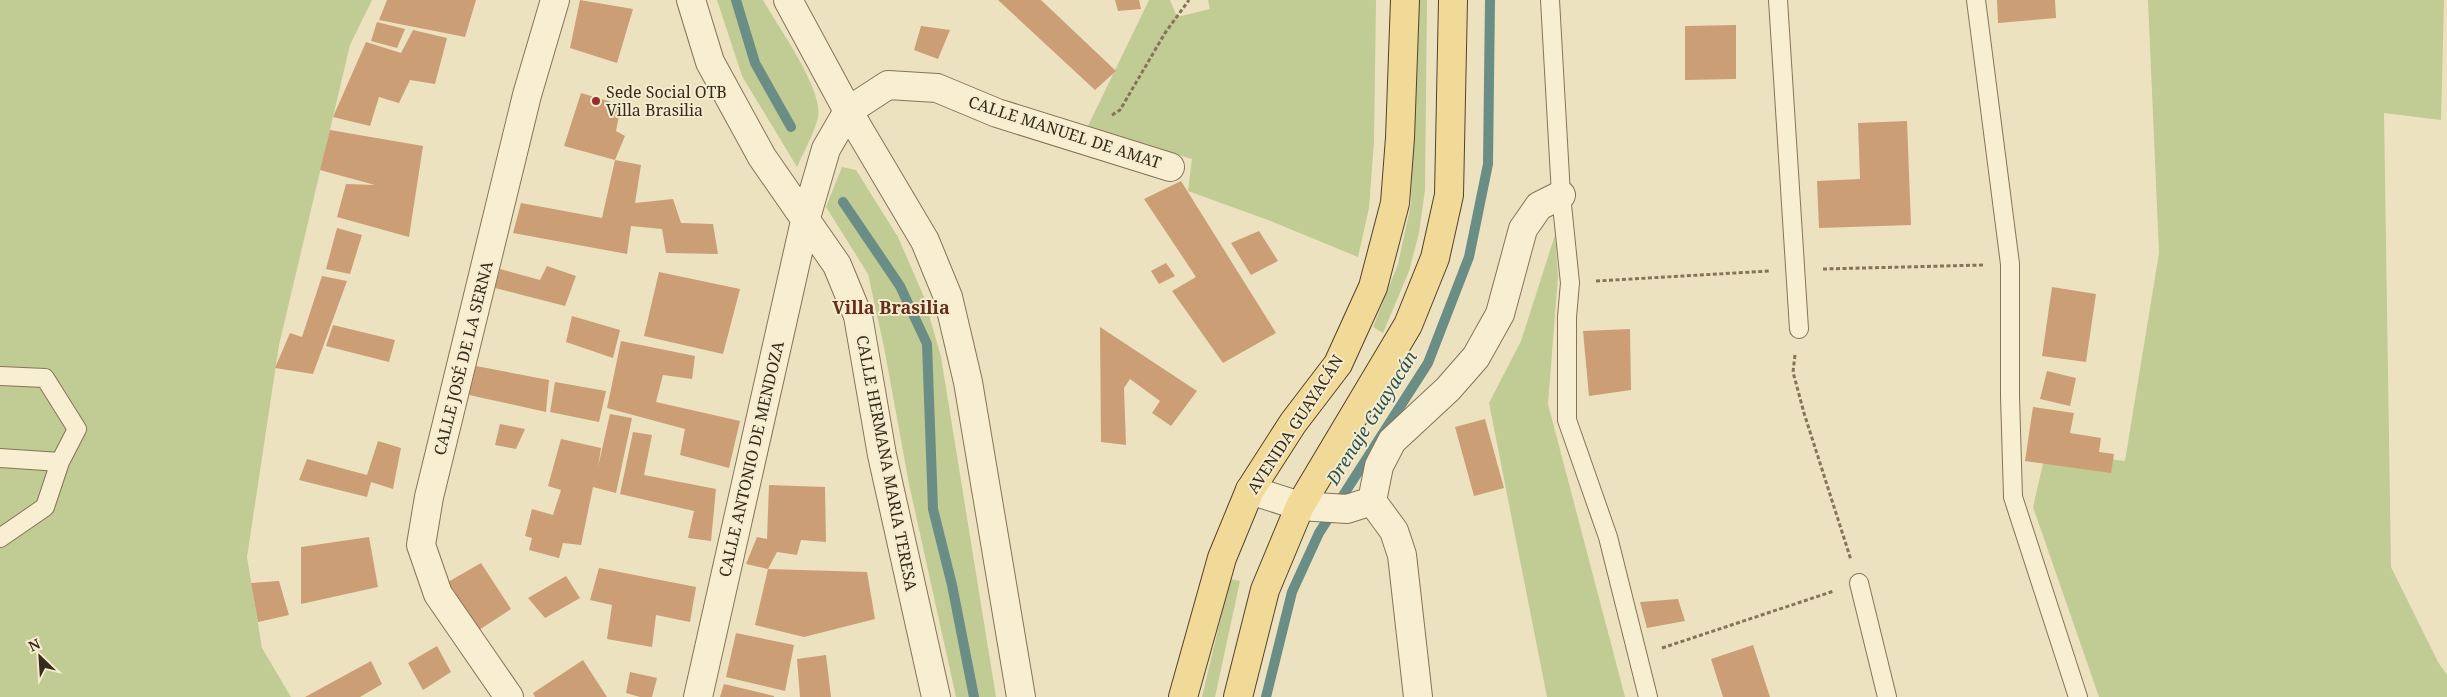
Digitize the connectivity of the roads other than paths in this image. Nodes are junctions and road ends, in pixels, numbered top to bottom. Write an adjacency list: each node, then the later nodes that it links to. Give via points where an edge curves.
1 (555, 0): 22 (street, CALLE JOSÉ DE LA SERNA, via 527,96 420,545 438,594)
2 (691, 0): 12 (street, CALLE HERMANA MARIA TERESA, via 710,62 762,156)
3 (788, 0): 9 (street)
4 (1405, 0): 17 (main road, AVENIDA GUAYACÁN, via 1395,204 1373,287 1338,364 1293,423)
5 (1453, 0): 19 (main road, via 1449,195 1435,258 1408,325)
6 (1550, 0): 11 (lane)
7 (1778, 0): 13 (lane)
8 (1976, 0): 31 (lane, via 2010,264 2013,497)
9 (848, 111): 10 (street, CALLE MANUEL DE AMAT, via 888,85 938,88 997,113); 12 (street, CALLE MANUEL DE AMAT, via 826,149); 25 (street, via 925,241 948,297 968,382)
10 (1170, 167)
11 (1561, 195): 18 (street, via 1539,206 1523,229 1500,314 1476,358 1392,441 1379,466); 29 (lane, via 1570,283 1567,420 1608,538)
12 (805, 221): 23 (street, CALLE ANTONIO DE MENDOZA); 24 (street, CALLE HERMANA MARIA TERESA, via 837,265 858,316 882,455)
13 (1799, 328)
14 (0, 376): 16 (lane, via 45,378 77,429)
15 (0, 458): 16 (lane)
16 (60, 462): 20 (lane, via 45,507)
17 (1250, 490): 19 (street); 26 (main road, AVENIDA GUAYACÁN, via 1222,558)
18 (1372, 501): 19 (street, via 1347,510); 28 (street, via 1394,531 1402,555)
19 (1300, 506): 27 (main road, via 1265,590)
20 (0, 538)
21 (1859, 583): 30 (lane)
22 (510, 697)
23 (698, 697)
24 (936, 697)
25 (1021, 697)
26 (1183, 697)
27 (1238, 697)
28 (1418, 697)
29 (1648, 697)
30 (1886, 697)
31 (2078, 697)

